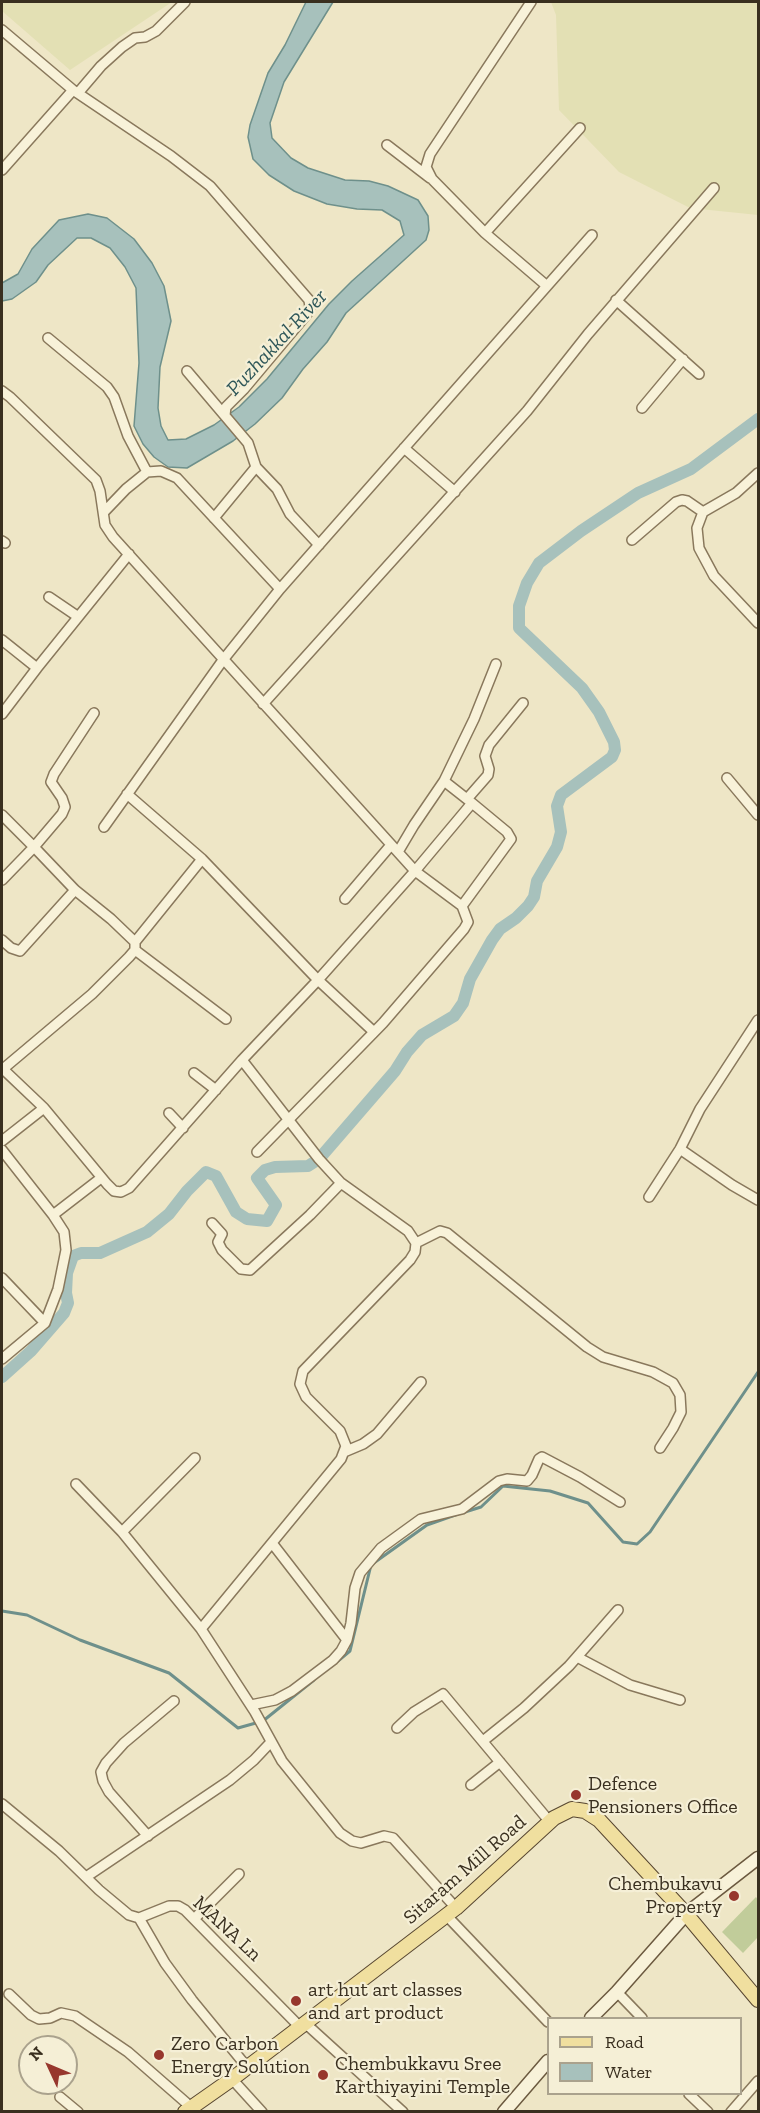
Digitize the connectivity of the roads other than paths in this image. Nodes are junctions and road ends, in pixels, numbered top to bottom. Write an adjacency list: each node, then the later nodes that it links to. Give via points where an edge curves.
1 (185, 2): 4 (street, via 156,31 122,47)
2 (531, 2): 8 (street, via 430,154 426,167)
3 (2, 30): 4 (street)
4 (75, 91): 7 (street); 20 (street, via 210,186 309,300 307,314 233,398)
5 (580, 128): 10 (street)
6 (387, 144): 8 (street)
7 (2, 170)
8 (432, 179): 10 (street)
9 (714, 188): 13 (street)
10 (485, 233): 12 (street)
11 (592, 235): 12 (street)
12 (547, 286): 21 (street)
13 (616, 300): 15 (street); 25 (street, via 527,411)
14 (48, 338): 23 (street, via 107,387)
15 (682, 359): 17 (street); 19 (street)
16 (187, 371): 20 (street)
17 (699, 374)
18 (2, 391): 26 (street, via 96,480)
19 (642, 408)
20 (225, 415): 22 (street, via 248,443)
21 (404, 448): 25 (street); 30 (street)
22 (256, 467): 28 (street); 30 (street, via 277,489 290,514)
23 (147, 472): 26 (street); 28 (street, via 161,471 177,478)
24 (759, 473): 27 (street, via 736,493)
25 (455, 492): 41 (street)
26 (104, 512): 31 (street, via 105,525)
27 (703, 512): 29 (street, via 687,501 676,502); 35 (street, via 697,528 699,548 714,576)
28 (214, 518): 32 (street)
29 (632, 540)
30 (319, 545): 32 (street)
31 (129, 554): 34 (street); 37 (street)
32 (280, 590): 37 (street)
33 (49, 597): 34 (street)
34 (77, 616): 39 (street)
35 (759, 623)
36 (2, 640): 39 (street)
37 (223, 660): 41 (street); 46 (street)
38 (495, 664): 45 (street)
39 (37, 668): 43 (street)
40 (523, 703): 47 (street, via 489,745 485,756 488,775)
41 (263, 704): 52 (street)
42 (94, 713): 51 (street, via 51,782 62,798 62,814)
43 (2, 714)
44 (727, 778): 49 (street)
45 (444, 781): 47 (street); 52 (street)
46 (127, 794): 50 (street); 53 (street)
47 (469, 801): 54 (street); 58 (street, via 511,839)
48 (2, 815): 51 (street)
49 (759, 815)
50 (104, 827)
51 (34, 846): 55 (street); 56 (street)
52 (395, 848): 54 (street); 57 (street)
53 (202, 860): 60 (street); 61 (street)
54 (415, 871): 58 (street); 61 (street)
55 (2, 880)
56 (75, 890): 59 (street, via 20,951); 60 (street, via 111,919)
57 (345, 899)
58 (462, 906): 64 (street, via 468,922 464,929)
59 (2, 940)
60 (135, 946): 62 (street); 66 (street, via 92,994)
61 (318, 980): 64 (street); 65 (street)
62 (226, 1019)
63 (759, 1020): 74 (street, via 700,1109)
64 (374, 1032): 71 (street)
65 (242, 1060): 68 (street); 71 (street)
66 (2, 1069): 69 (street)
67 (194, 1073): 68 (street)
68 (216, 1090): 72 (street)
69 (44, 1108): 73 (street); 77 (street)
70 (169, 1113): 72 (street)
71 (288, 1120): 76 (street); 78 (street)
72 (183, 1128): 77 (street, via 129,1188 114,1191)
73 (2, 1141)
74 (680, 1149): 79 (street); 80 (street)
75 (2, 1150): 81 (street)
76 (257, 1152)
77 (101, 1178): 81 (street)
78 (341, 1183): 82 (street, via 250,1270 242,1269 222,1250 218,1242 222,1234); 83 (street, via 408,1231)
79 (649, 1197)
80 (759, 1200)
81 (53, 1215): 85 (street, via 64,1232 66,1250 58,1289)
82 (212, 1223)
83 (416, 1243): 88 (street, via 440,1231 447,1233 587,1347 603,1357 653,1372 674,1383 680,1395 681,1412); 89 (street, via 410,1260 303,1371 300,1384 306,1397 340,1431 346,1446)
84 (2, 1278): 85 (street)
85 (45, 1323): 86 (street)
86 (2, 1359)
87 (421, 1382): 89 (street, via 377,1434)
88 (660, 1448)
89 (344, 1452): 94 (street)
90 (195, 1458): 93 (street)
91 (76, 1484): 93 (street)
92 (620, 1502): 97 (street, via 540,1458 527,1481 499,1481 469,1506 421,1520 381,1548 360,1573)
93 (122, 1532): 96 (street)
94 (272, 1544): 96 (street); 97 (street)
95 (618, 1610): 98 (street)
96 (201, 1629): 101 (street)
97 (347, 1640): 101 (street, via 333,1660 292,1691)
98 (577, 1657): 99 (street, via 630,1685); 103 (street, via 525,1708)
99 (680, 1700)
100 (174, 1701): 109 (street, via 124,1743 101,1772 110,1792)
101 (253, 1708): 104 (street)
102 (397, 1728): 103 (street, via 443,1694)
103 (483, 1741): 105 (street)
104 (271, 1742): 109 (street, via 230,1780); 113 (street, via 340,1833 361,1843 384,1836 393,1838)
105 (500, 1762): 106 (street); 108 (street)
106 (471, 1785)
107 (2, 1804): 112 (street)
108 (549, 1822): 113 (main road, Sitaram Mill Road); 114 (main road, Sitaram Mill Road, via 572,1809 585,1811 599,1820)
109 (148, 1836): 112 (street)
110 (759, 1858): 114 (main road)
111 (239, 1874): 116 (street)
112 (86, 1877): 115 (street, via 129,1915)
113 (452, 1912): 122 (street); 123 (main road, Sitaram Mill Road)
114 (686, 1914): 117 (main road); 119 (main road)
115 (139, 1918): 116 (street, MANA Ln, via 178,1906); 125 (street, via 185,1991)
116 (194, 1919): 123 (street, MANA Ln)
117 (617, 1992): 120 (main road); 121 (street)
118 (9, 1994): 130 (street, via 39,2019 61,2013 75,2016 128,2052)
119 (759, 2000)
120 (593, 2017)
121 (640, 2017)
122 (547, 2020)
123 (303, 2025): 125 (main road, Sitaram Mill Road); 133 (street, MANA Ln)
124 (547, 2063): 134 (main road)
125 (247, 2067): 126 (main road, Sitaram Mill Road)
126 (232, 2079): 130 (main road, Sitaram Mill Road); 132 (street)
127 (759, 2081): 136 (street)
128 (690, 2095): 135 (street)
129 (60, 2097): 131 (street)
130 (188, 2109)
131 (78, 2112)
132 (262, 2112)
133 (403, 2112)
134 (504, 2112)
135 (708, 2112)
136 (731, 2112)

